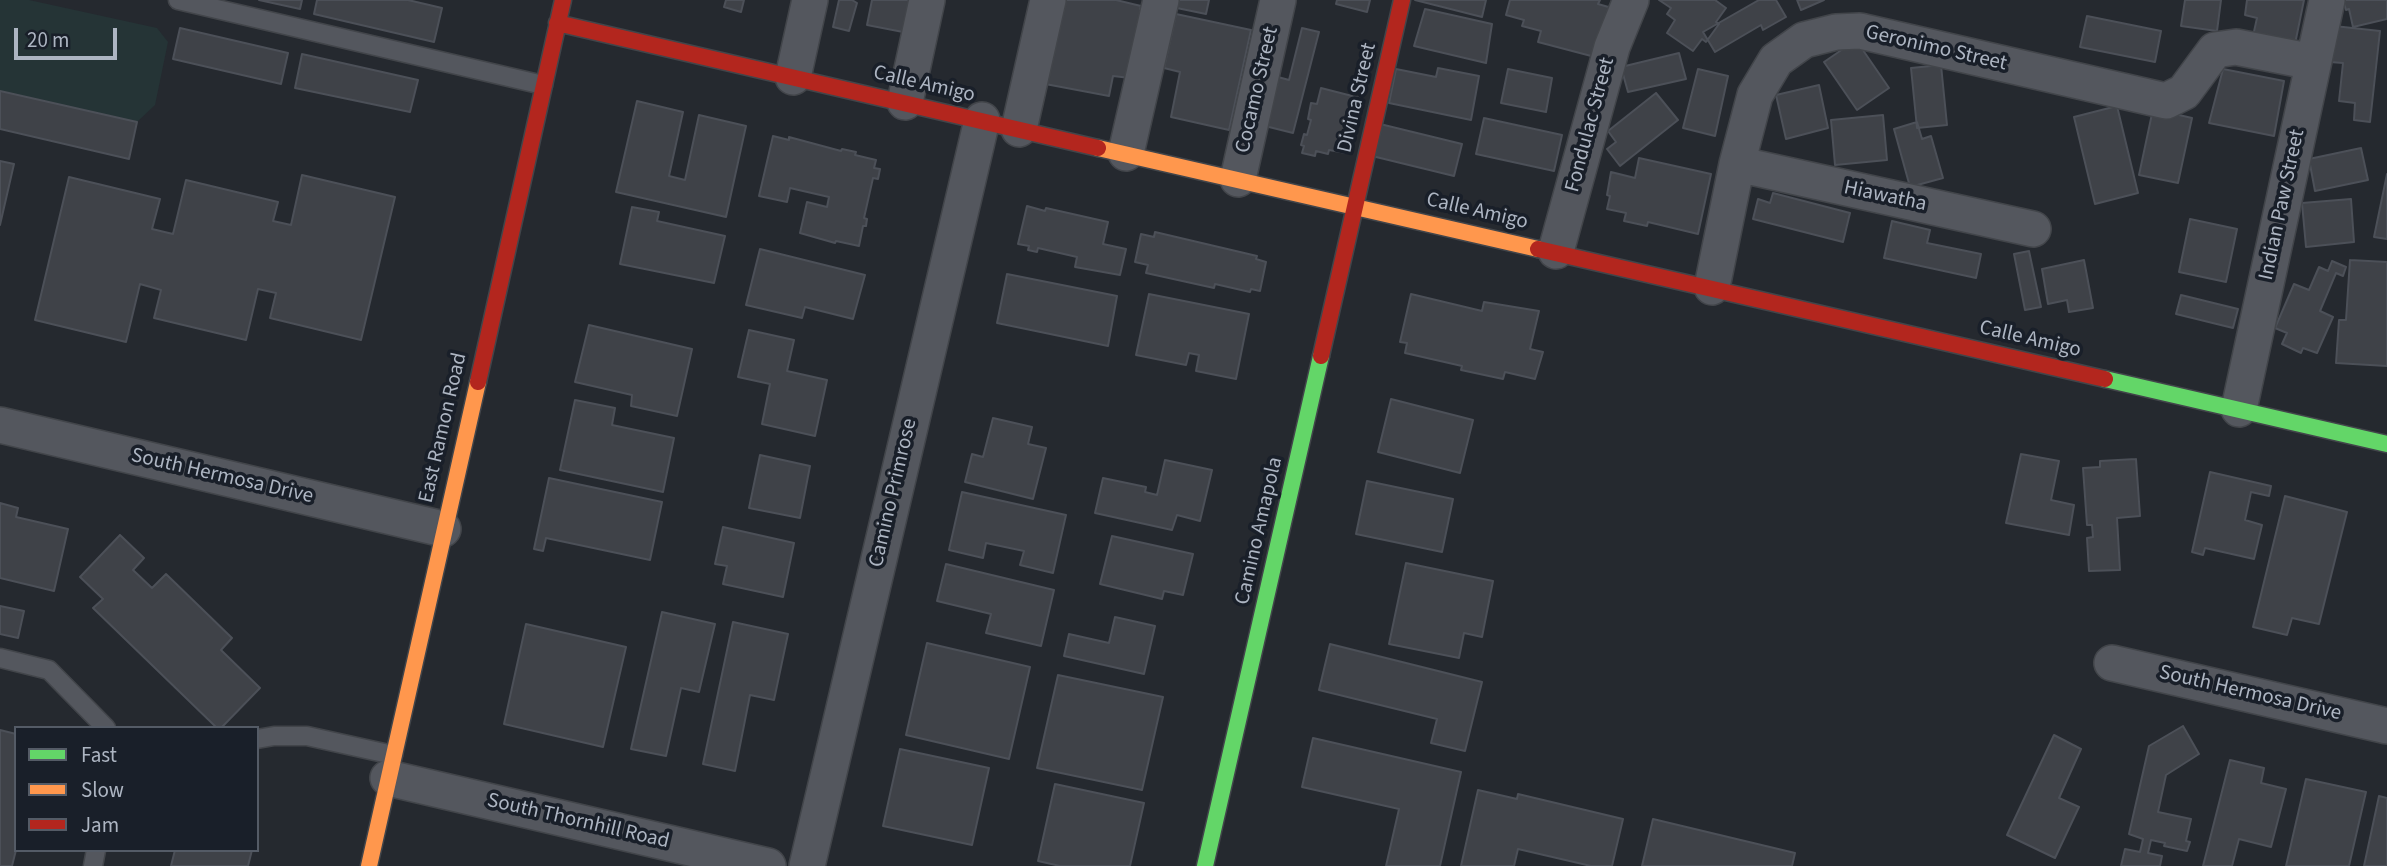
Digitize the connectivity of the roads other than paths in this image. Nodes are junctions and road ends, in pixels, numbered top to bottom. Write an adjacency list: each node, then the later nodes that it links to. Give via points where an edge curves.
1 (178, 0): 14 (lane)
2 (563, 0): 11 (street, East Ramon Road)
3 (810, 0): 13 (street)
4 (928, 0): 15 (street)
5 (1048, 0): 17 (street)
6 (1161, 0): 18 (street)
7 (1278, 0): 20 (street, Cocamo Street)
8 (1402, 0): 21 (street, Divina Street)
9 (1631, 0): 23 (street, Fondulac Street, via 1612,47)
10 (2327, 0): 12 (street, Indian Paw Street)
11 (558, 23): 13 (street, Calle Amigo); 14 (street, East Ramon Road)
12 (2313, 62): 19 (street, Geronimo Street, via 2236,47 2215,50 2184,92 2166,101 1860,31 1836,32 1804,40 1776,60 1755,95); 25 (street, Indian Paw Street)
13 (793, 77): 15 (street, Calle Amigo)
14 (543, 85): 28 (street, East Ramon Road)
15 (905, 102): 16 (street, Calle Amigo)
16 (982, 120): 17 (street, Calle Amigo); 37 (street, Camino Primrose)
17 (1019, 129): 18 (street, Calle Amigo)
18 (1126, 153): 20 (street, Calle Amigo)
19 (1737, 164): 22 (street, Hiawatha); 24 (street, Geronimo Street)
20 (1238, 179): 21 (street, Calle Amigo)
21 (1355, 206): 23 (street, Calle Amigo); 38 (street, Camino Amapola)
22 (2033, 229)
23 (1556, 251): 24 (street, Calle Amigo)
24 (1712, 287): 25 (street, Calle Amigo)
25 (2239, 409): 27 (street, Calle Amigo)
26 (0, 425): 28 (street, South Hermosa Drive)
27 (2387, 443)
28 (443, 529): 34 (street, East Ramon Road)
29 (0, 659): 31 (lane, via 49,670)
30 (2112, 663): 32 (street, South Hermosa Drive)
31 (104, 726)
32 (2387, 726)
33 (259, 739): 34 (lane, via 307,736)
34 (391, 767): 35 (street, East Ramon Road); 36 (street, South Thornhill Road)
35 (369, 866)
36 (768, 866)
37 (807, 866)
38 (1205, 866)

